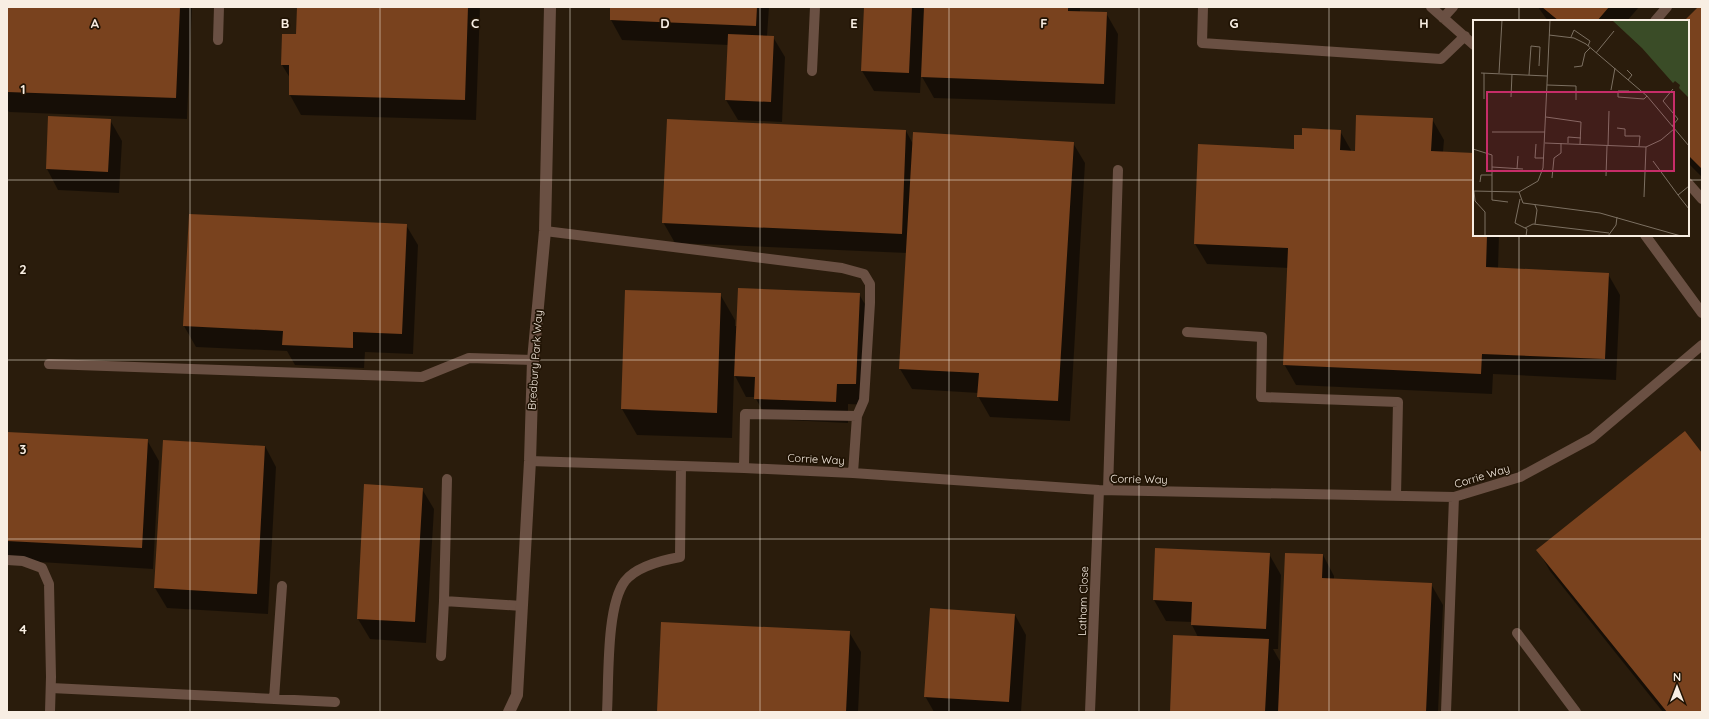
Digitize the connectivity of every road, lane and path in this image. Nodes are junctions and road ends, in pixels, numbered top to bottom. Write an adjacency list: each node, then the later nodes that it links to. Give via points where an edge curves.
1 (219, 7): 11 (lane)
2 (550, 7): 17 (street, Bredbury Park Way)
3 (815, 7): 13 (lane)
4 (1203, 7): 10 (lane, via 1202,44 1441,59)
5 (1430, 7): 8 (lane)
6 (1453, 7): 8 (lane)
7 (1667, 7): 9 (lane)
8 (1444, 18): 10 (lane)
9 (1656, 20)
10 (1465, 36): 12 (lane)
11 (218, 40)
12 (1473, 45)
13 (812, 71)
14 (1118, 170): 30 (lane, Latham Close)
15 (1689, 183): 16 (lane)
16 (1702, 199)
17 (545, 231): 22 (street, Bredbury Park Way); 24 (lane, via 842,268 864,274 870,284 870,303 864,400)
18 (1646, 236): 19 (lane)
19 (1701, 308)
20 (1187, 332): 31 (lane, via 1262,337 1261,397 1398,402)
21 (1702, 345): 32 (lane, Corrie Way, via 1592,438 1520,477)
22 (534, 360): 23 (lane, via 469,358 422,377); 25 (street, Bredbury Park Way)
23 (48, 364)
24 (857, 416): 27 (lane, via 746,414); 28 (lane)
25 (530, 461): 26 (lane, Corrie Way); 36 (street, Bredbury Park Way)
26 (681, 466): 27 (lane, Corrie Way); 44 (lane, via 680,557 661,560 643,567 625,580 615,600)
27 (744, 468): 28 (lane, Corrie Way)
28 (853, 473): 30 (lane, Corrie Way)
29 (447, 479): 35 (lane)
30 (1104, 490): 31 (lane, Corrie Way); 45 (lane, Latham Close)
31 (1396, 496): 32 (lane, Corrie Way)
32 (1454, 497): 46 (lane)
33 (7, 560): 39 (lane, via 32,563 42,568 46,575 49,584)
34 (282, 586): 40 (lane)
35 (444, 601): 36 (lane); 38 (lane)
36 (522, 606): 43 (street, Bredbury Park Way, via 517,695)
37 (1517, 633): 47 (lane)
38 (441, 656)
39 (51, 688): 40 (lane); 42 (lane)
40 (274, 699): 41 (lane)
41 (335, 702)
42 (50, 712)
43 (509, 712)
44 (607, 712)
45 (1090, 712)
46 (1446, 712)
47 (1576, 712)

